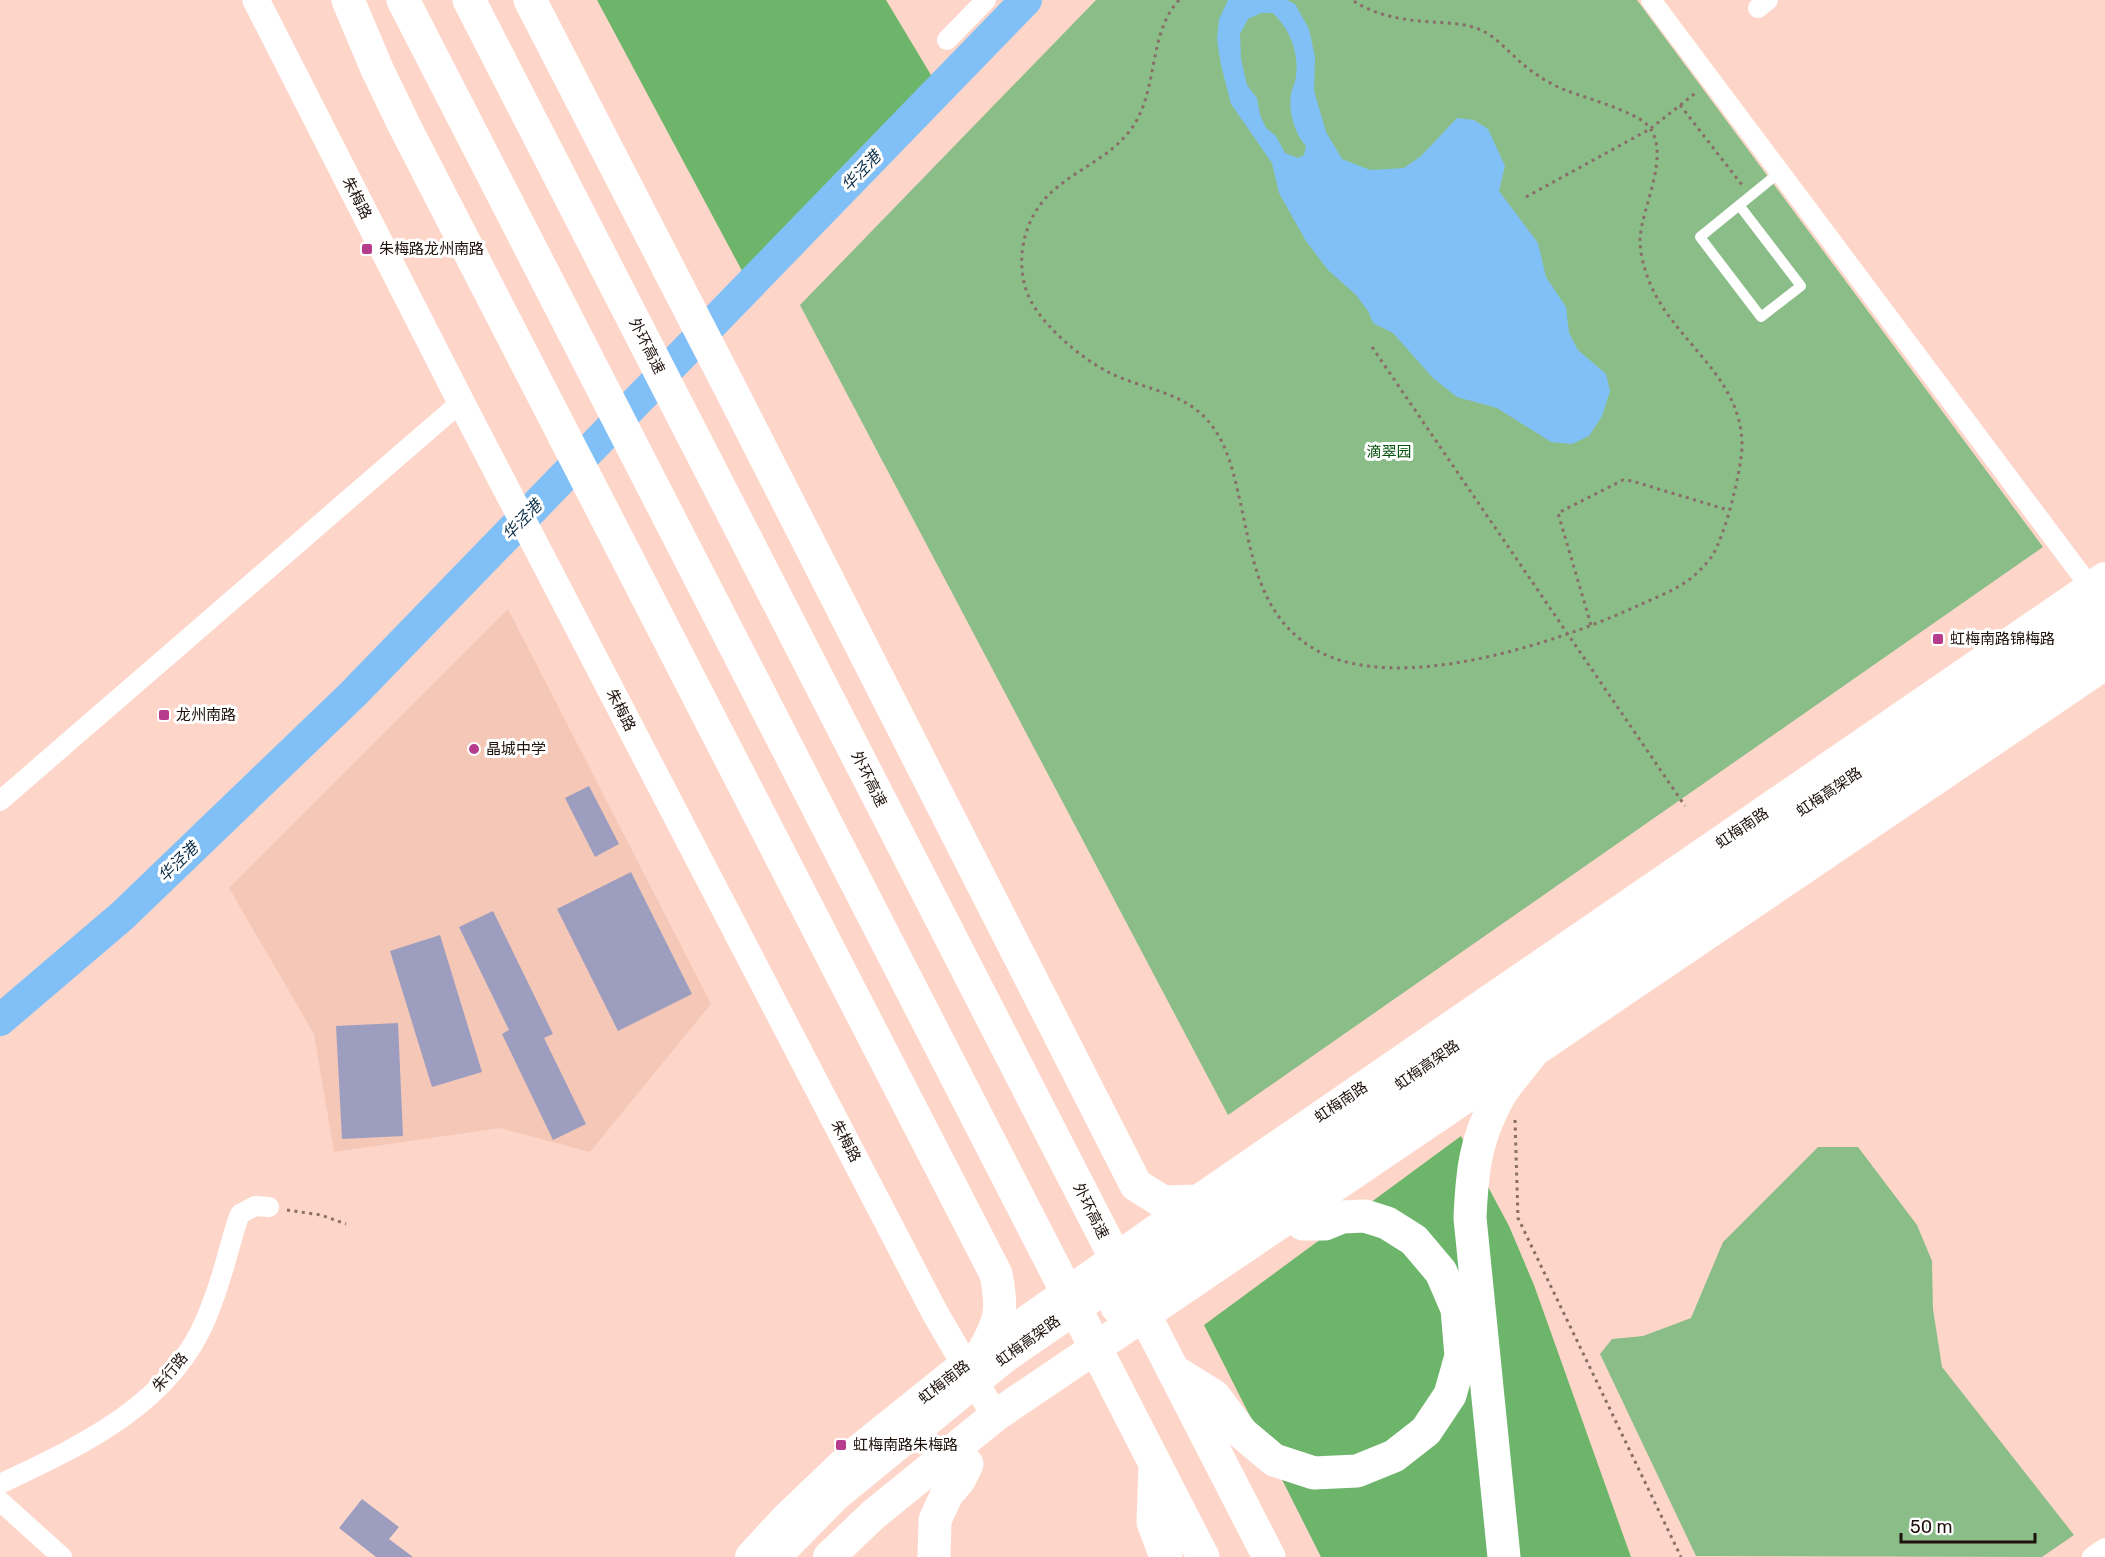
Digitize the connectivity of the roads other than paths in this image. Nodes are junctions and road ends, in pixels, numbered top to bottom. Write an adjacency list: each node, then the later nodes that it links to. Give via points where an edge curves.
1 (256, 0): 11 (street, 朱梅路)
2 (348, 0): 22 (highway, via 405,127 996,1274 1001,1301 997,1328)
3 (403, 0): 26 (highway)
4 (469, 0): 23 (highway, 外环高速)
5 (530, 0): 19 (highway, via 1136,1185 1163,1202)
6 (986, 0): 8 (street)
7 (1651, 0): 9 (street)
8 (947, 40)
9 (1780, 172): 10 (lane); 12 (street)
10 (1739, 205): 10 (lane, via 1700,237 1761,317 1801,286)
11 (461, 402): 15 (street); 22 (street, 朱梅路, via 935,1313)
12 (2101, 590): 16 (main road, 虹梅南路); 16 (highway, via 1724,850); 32 (highway, 虹梅高架路, via 1483,1026 1005,1356 835,1495)
13 (2105, 634): 33 (highway, 虹梅高架路, via 1019,1373 879,1484)
14 (2105, 664): 17 (main road)
15 (0, 801)
16 (1455, 1024): 19 (main road, 虹梅南路)
17 (1531, 1054): 18 (main road); 40 (highway, via 1499,1096 1482,1132 1472,1170 1470,1218)
18 (1484, 1086): 21 (main road, via 1472,1103 1448,1123); 24 (main road)
19 (1198, 1201): 22 (main road, 虹梅南路)
20 (269, 1207): 27 (street, 朱行路, via 255,1206 240,1214 205,1322 188,1352 152,1395 70,1451)
21 (1303, 1224): 23 (highway, via 1365,1216 1387,1223 1414,1240 1441,1272 1457,1309 1461,1356 1450,1395 1426,1431 1394,1456 1357,1471 1314,1473 1274,1460 1242,1433 1214,1396); 25 (main road, via 1013,1426)
22 (974, 1358): 24 (street, 朱梅路); 31 (main road, 虹梅南路, via 853,1455)
23 (1173, 1370): 39 (highway, 外环高速)
24 (994, 1416): 34 (main road, via 873,1515)
25 (967, 1464): 35 (main road); 36 (highway, via 935,1520)
26 (1155, 1464): 37 (highway, via 1153,1522); 38 (highway)
27 (0, 1484)
28 (0, 1501): 30 (street)
29 (2105, 1548): 41 (street)
30 (62, 1557)
31 (751, 1557)
32 (774, 1557)
33 (801, 1557)
34 (829, 1557)
35 (856, 1557)
36 (934, 1557)
37 (1166, 1557)
38 (1203, 1557)
39 (1269, 1557)
40 (1504, 1557)
41 (2092, 1557)

